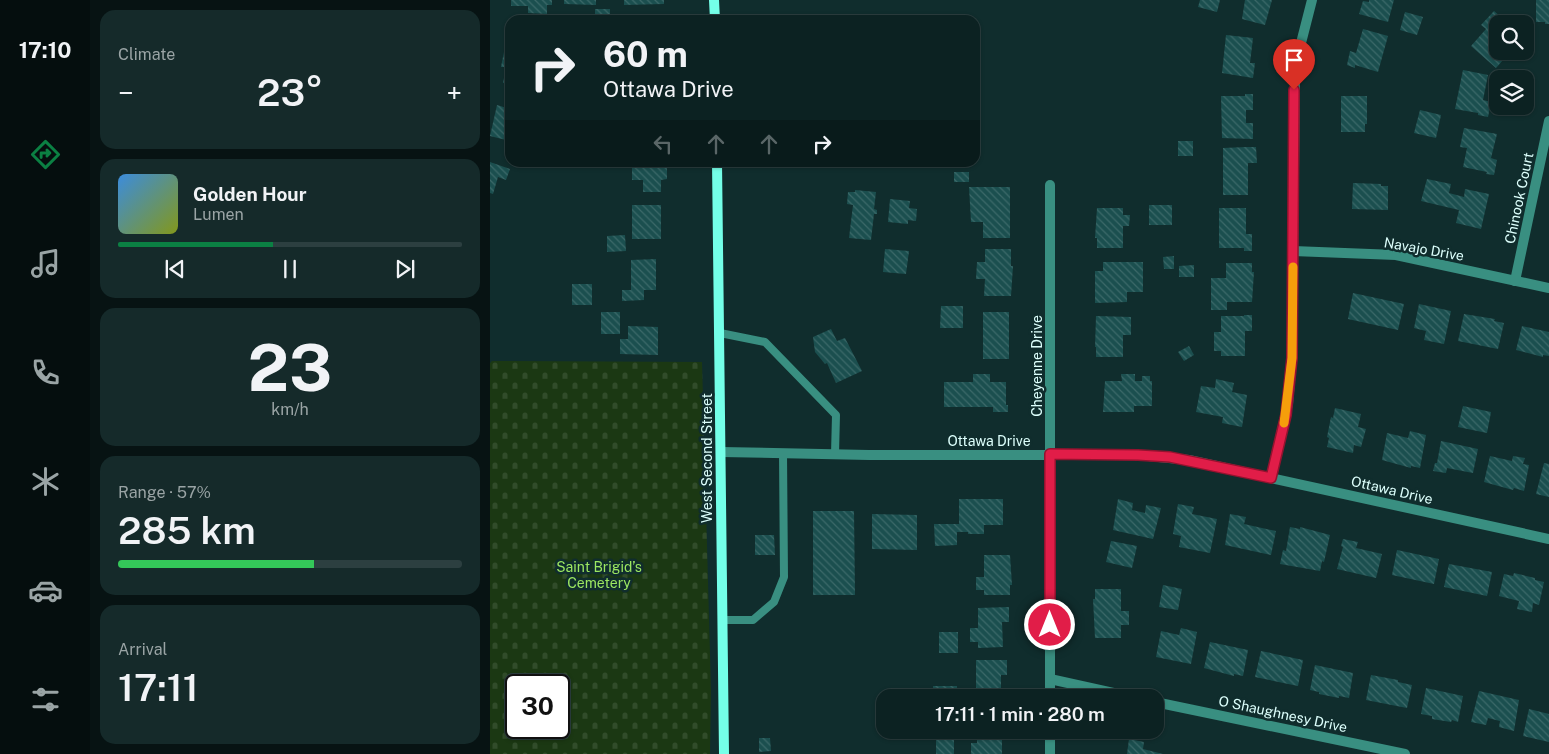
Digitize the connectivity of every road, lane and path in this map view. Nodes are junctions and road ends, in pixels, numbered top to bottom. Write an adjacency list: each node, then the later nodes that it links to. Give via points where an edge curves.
1 (714, 0): 3 (main road)
2 (1312, 0): 7 (street, via 1295,76)
3 (715, 15)
4 (1549, 121): 8 (street, Chinook Court)
5 (717, 167): 10 (main road, West Second Street)
6 (1050, 185): 14 (street, Cheyenne Drive)
7 (1293, 251): 8 (street, Navajo Drive, via 1396,255); 15 (street, via 1288,404)
8 (1515, 280): 9 (street, Navajo Drive)
9 (1549, 288)
10 (720, 334): 11 (main road, West Second Street); 13 (lane, via 765,342 836,415)
11 (721, 452): 12 (street, Ottawa Drive); 17 (main road, West Second Street)
12 (783, 453): 13 (street, Ottawa Drive); 17 (lane, via 784,577 774,602 753,620)
13 (835, 454): 14 (street, Ottawa Drive)
14 (1050, 454): 15 (street, Ottawa Drive, via 1170,457); 18 (street, Cheyenne Drive)
15 (1271, 478): 16 (street, Ottawa Drive)
16 (1549, 539)
17 (722, 620): 23 (main road, West Second Street)
18 (1050, 680): 19 (street, Cheyenne Drive); 20 (street)
19 (1050, 689)
20 (1093, 689)
21 (1164, 704): 25 (street, O Shaughnesy Drive)
22 (1050, 739): 24 (street)
23 (724, 754)
24 (1050, 754)
25 (1406, 754)

